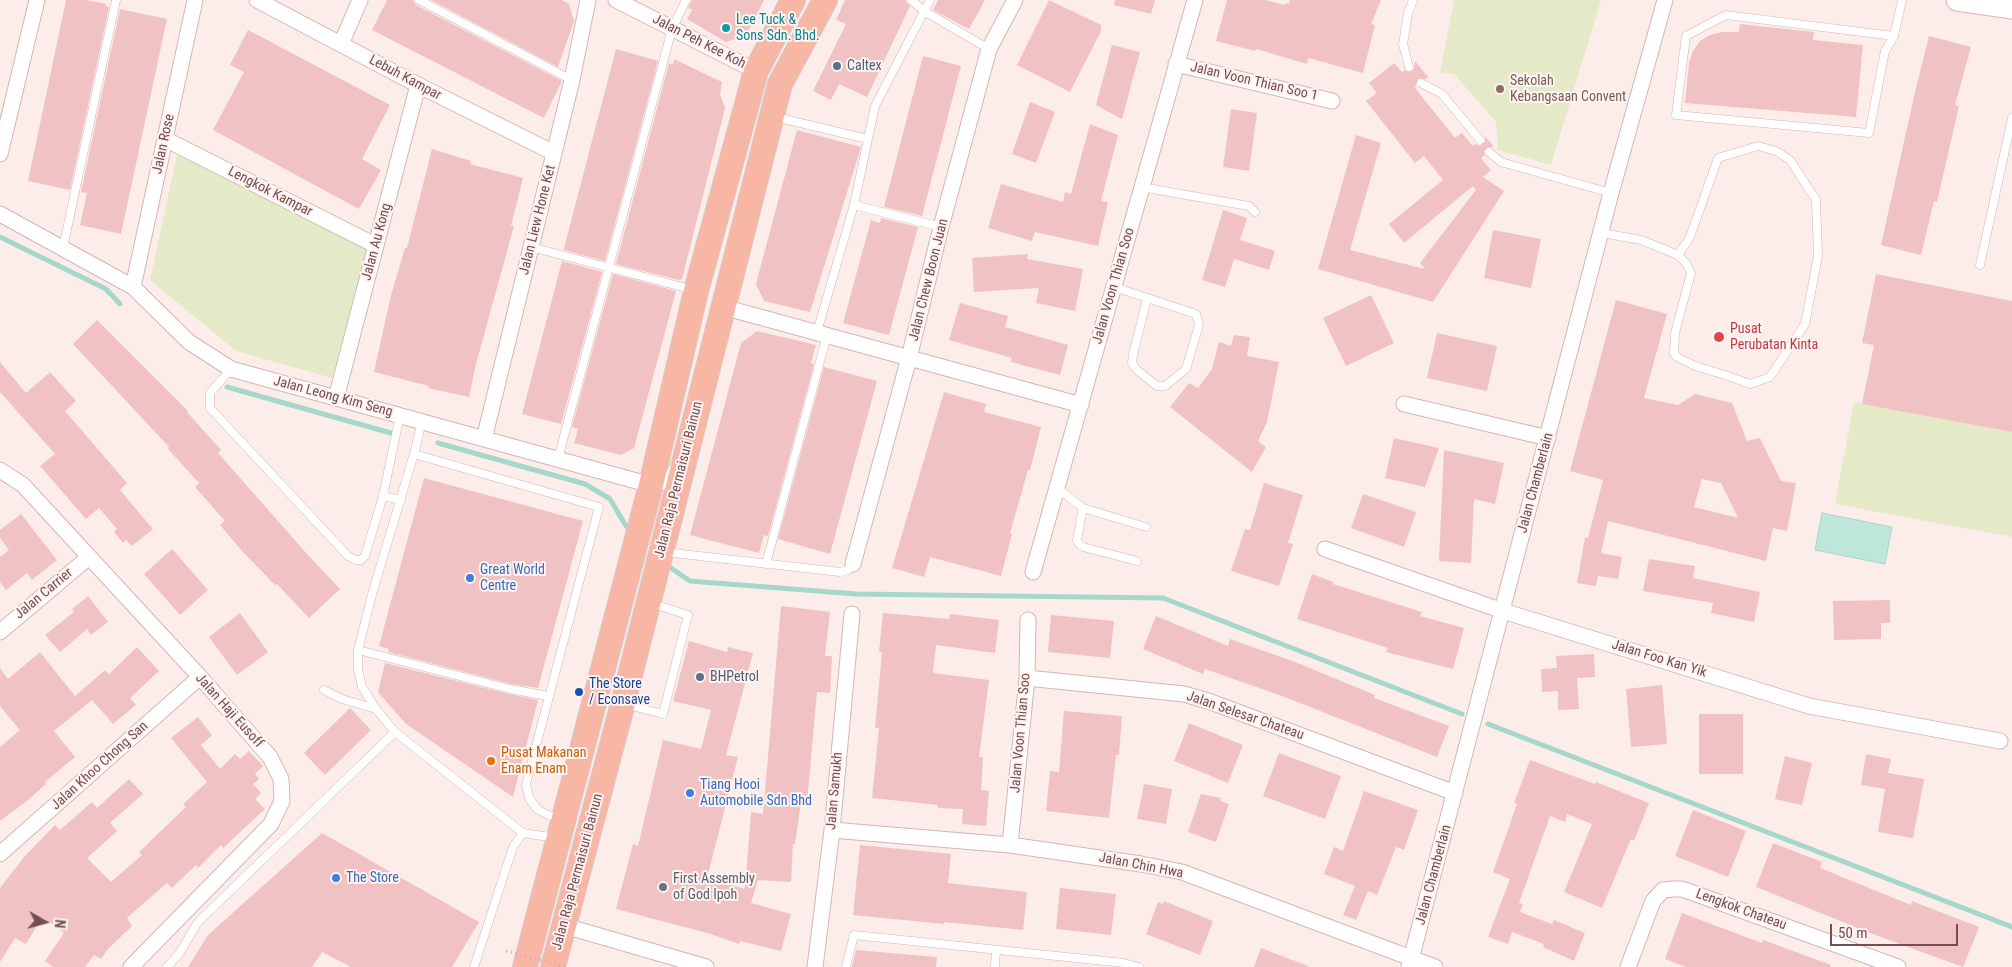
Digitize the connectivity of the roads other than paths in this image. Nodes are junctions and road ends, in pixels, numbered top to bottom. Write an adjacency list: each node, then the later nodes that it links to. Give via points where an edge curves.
1 (37, 0): 40 (street)
2 (116, 0): 50 (lane)
3 (195, 0): 36 (street, Jalan Rose)
4 (257, 0): 24 (street, Lebuh Kampar)
5 (360, 0): 24 (street)
6 (419, 0): 29 (lane)
7 (588, 0): 29 (street, Jalan Liew Hone Ket)
8 (616, 0): 22 (street, Jalan Peh Kee Koh)
9 (686, 0): 22 (lane)
10 (793, 0): 28 (main road, Jalan Raja Permaisuri Bainun)
11 (825, 0): 33 (main road, Jalan Raja Permaisuri Bainun, via 780,84)
12 (912, 0): 21 (lane)
13 (930, 0): 21 (lane)
14 (1015, 0): 25 (street, Jalan Chew Boon Juan)
15 (1195, 0): 26 (street, Jalan Voon Thian Soo)
16 (1413, 0): 27 (lane, via 1402,44)
17 (1665, 0): 42 (street, Jalan Chamberlain)
18 (1902, 0): 23 (lane)
19 (1957, 0): 20 (street)
20 (2012, 8)
21 (924, 11): 25 (lane); 35 (lane, via 875,106)
22 (672, 29): 28 (street, Jalan Peh Kee Koh); 53 (lane)
23 (1894, 36): 23 (lane, via 1885,51 1869,132 1676,115 1686,36 1726,15)
24 (341, 44): 31 (street, Lebuh Kampar)
25 (989, 49): 46 (street, Jalan Chew Boon Juan)
26 (1176, 64): 32 (street, Jalan Voon Thian Soo 1); 41 (street, Jalan Voon Thian Soo)
27 (1409, 67)
28 (756, 70): 56 (main road, Jalan Raja Permaisuri Bainun)
29 (572, 80): 39 (street, Jalan Liew Hone Ket)
30 (1421, 83): 37 (lane, via 1442,94)
31 (418, 86): 39 (street, Lebuh Kampar); 48 (street, Jalan Au Kong)
32 (1332, 100)
33 (772, 116): 35 (lane); 58 (main road, Jalan Raja Permaisuri Bainun)
34 (2012, 118): 52 (lane)
35 (868, 139): 43 (lane)
36 (165, 140): 48 (street, Lengkok Kampar); 54 (street, Jalan Rose)
37 (1480, 140)
38 (1489, 152): 42 (lane, via 1501,162)
39 (554, 153): 49 (street, Jalan Liew Hone Ket)
40 (0, 154)
41 (1142, 188): 44 (lane, via 1249,206); 55 (street, Jalan Voon Thian Soo)
42 (1611, 193): 47 (street, Jalan Chamberlain)
43 (854, 205): 46 (lane); 59 (lane)
44 (1255, 212)
45 (0, 214): 50 (street, Jalan Leong Kim Seng)
46 (941, 227): 60 (street, Jalan Chew Boon Juan)
47 (1602, 233): 51 (lane, via 1641,240); 67 (street, Jalan Chamberlain)
48 (375, 245): 62 (street, Jalan Au Kong)
49 (531, 247): 53 (lane); 68 (street, Jalan Liew Hone Ket)
50 (63, 248): 54 (street, Jalan Leong Kim Seng)
51 (1678, 255): 51 (lane, via 1691,273 1675,333 1674,353 1677,357 1750,384 1770,377 1805,324 1818,256 1816,200 1790,160 1776,151 1758,146 1718,158 1690,237)
52 (1980, 265)
53 (609, 267): 56 (lane); 71 (lane)
54 (133, 287): 61 (street, Jalan Leong Kim Seng, via 189,342)
55 (1114, 287): 57 (lane); 64 (street, Jalan Voon Thian Soo)
56 (696, 291): 73 (main road, Jalan Raja Permaisuri Bainun)
57 (1147, 299): 57 (lane, via 1196,314 1198,319 1186,369 1165,386 1157,386 1132,363)
58 (723, 307): 59 (street); 69 (main road, Jalan Raja Permaisuri Bainun)
59 (822, 334): 60 (street); 83 (lane)
60 (910, 358): 64 (street); 84 (street, Jalan Chew Boon Juan)
61 (231, 369): 62 (street, Jalan Leong Kim Seng); 75 (lane, via 210,393 210,408 348,556 356,560 366,556)
62 (336, 398): 65 (street, Jalan Leong Kim Seng)
63 (1404, 404): 67 (street)
64 (1081, 405): 74 (street, Jalan Voon Thian Soo)
65 (400, 415): 66 (street, Jalan Leong Kim Seng); 75 (lane)
66 (422, 421): 68 (street, Jalan Leong Kim Seng); 70 (lane)
67 (1548, 438): 87 (street, Jalan Chamberlain)
68 (484, 439): 71 (street, Jalan Leong Kim Seng)
69 (687, 447): 73 (street, via 673,476); 80 (main road, Jalan Raja Permaisuri Bainun)
70 (414, 454): 76 (lane); 95 (lane, via 599,507)
71 (558, 459): 73 (street, Jalan Leong Kim Seng)
72 (0, 470): 81 (street, Jalan Haji Eusoff, via 23,485)
73 (651, 485): 102 (main road, Jalan Raja Permaisuri Bainun)
74 (1057, 488): 77 (lane); 85 (street, Jalan Voon Thian Soo)
75 (383, 496): 76 (lane)
76 (401, 500): 91 (lane)
77 (1083, 508): 78 (lane); 82 (lane, via 1079,544)
78 (1146, 527)
79 (1325, 549): 87 (street, Jalan Foo Kan Yik)
80 (661, 552): 83 (lane); 86 (main road, Jalan Raja Permaisuri Bainun)
81 (89, 557): 90 (street, Jalan Carrier); 92 (street, Jalan Haji Eusoff)
82 (1137, 561)
83 (766, 564): 84 (lane, via 840,572)
84 (853, 564)
85 (1033, 572)
86 (648, 603): 96 (main road, Jalan Raja Permaisuri Bainun); 96 (lane, via 688,615 663,714)
87 (1503, 611): 99 (street, Jalan Foo Kan Yik, via 1809,706); 100 (street, Jalan Chamberlain)
88 (852, 614): 101 (street, Jalan Samukh)
89 (1028, 620): 93 (street, Jalan Voon Thian Soo)
90 (0, 632)
91 (358, 650): 95 (lane); 97 (lane, via 362,687)
92 (200, 678): 105 (street, Jalan Khoo Chong San); 110 (street, Jalan Haji Eusoff, via 270,756 281,779 282,801 271,824)
93 (1027, 678): 100 (street, Jalan Selesar Chateau, via 1184,694); 104 (street, Jalan Voon Thian Soo)
94 (324, 690): 97 (lane)
95 (548, 696): 102 (lane, via 526,784 529,798)
96 (623, 704): 106 (main road, Jalan Raja Permaisuri Bainun)
97 (376, 709): 98 (lane)
98 (395, 732): 103 (lane); 111 (lane, via 198,922)
99 (2000, 741)
100 (1455, 793): 108 (street, Jalan Chamberlain)
101 (832, 830): 104 (street, Jalan Chin Hwa); 116 (street, Jalan Samukh)
102 (561, 831): 103 (lane); 113 (main road, Jalan Raja Permaisuri Bainun)
103 (524, 833): 112 (lane, via 514,848)
104 (1010, 845): 108 (street, Jalan Chin Hwa, via 1182,872)
105 (0, 854)
106 (565, 926): 114 (main road, Jalan Raja Permaisuri Bainun); 115 (street)
107 (996, 950): 109 (lane); 117 (lane, via 854,935); 118 (lane)
108 (1411, 963): 120 (street, Jalan Chin Hwa)
109 (1123, 965): 119 (lane)
110 (131, 967)
111 (168, 967)
112 (474, 967)
113 (524, 967)
114 (553, 967)
115 (706, 967)
116 (815, 967)
117 (846, 967)
118 (995, 967)
119 (1139, 967)
120 (1435, 967)
121 (1628, 967): 122 (street, Lengkok Chateau, via 1653,901 1663,890 1682,889)
122 (1898, 967)

